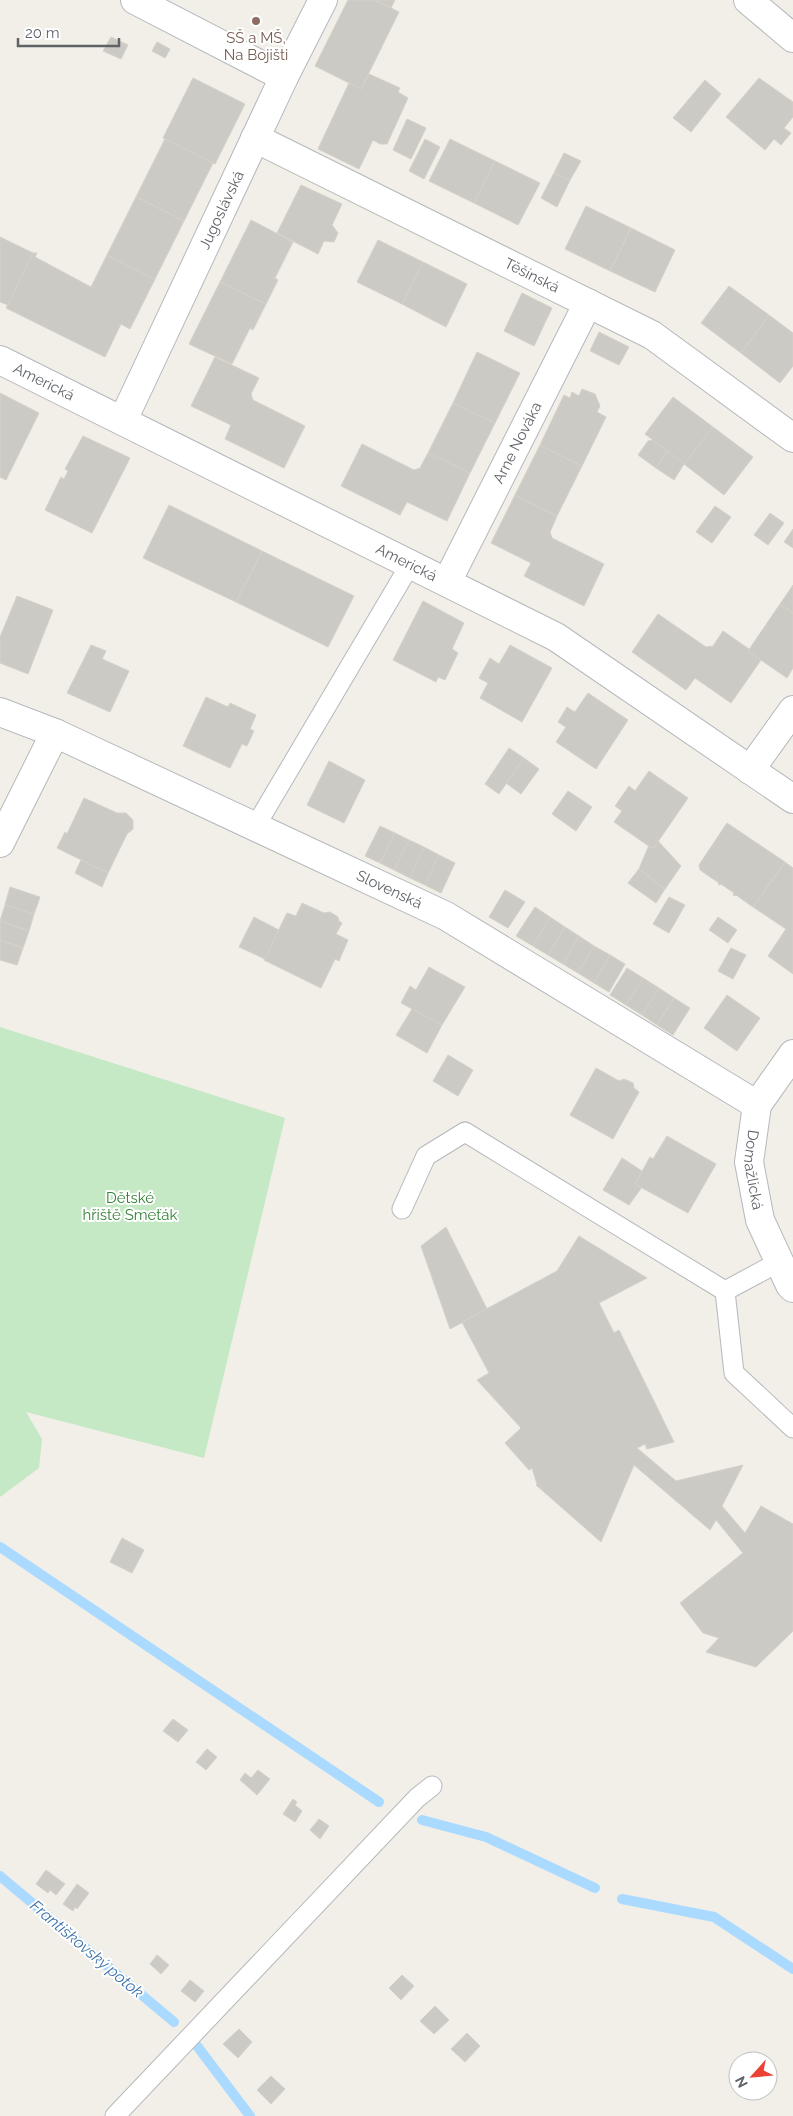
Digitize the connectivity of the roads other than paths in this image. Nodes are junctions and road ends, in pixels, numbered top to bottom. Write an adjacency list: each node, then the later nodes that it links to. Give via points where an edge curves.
1 (135, 0): 5 (street)
2 (323, 0): 5 (street, Jugoslávská)
3 (748, 0): 4 (street)
4 (793, 38)
5 (284, 77): 6 (street, Jugoslávská)
6 (255, 138): 7 (street, Těšínská); 9 (street, Jugoslávská)
7 (588, 303): 10 (street, Těšínská, via 652,335); 12 (street, Arne Nováka)
8 (0, 360): 9 (street, Americká)
9 (123, 420): 11 (street, Americká)
10 (793, 438)
11 (411, 563): 12 (street, Americká); 18 (lane)
12 (447, 582): 16 (street, Americká, via 556,637)
13 (793, 710): 16 (street)
14 (0, 712): 15 (street, Slovenská)
15 (54, 734): 18 (street, Slovenská); 19 (street)
16 (750, 770): 17 (street, Americká)
17 (793, 799)
18 (256, 827): 21 (street, Slovenská, via 446,916)
19 (0, 843)
20 (793, 1054): 21 (street, Domažlická)
21 (757, 1106): 23 (street, Domažlická, via 749,1162 760,1220)
22 (402, 1209): 25 (lane, via 426,1156 465,1132)
23 (779, 1262): 24 (street, Domažlická); 25 (lane)
24 (793, 1288)
25 (725, 1291): 26 (lane, via 734,1373)
26 (793, 1428)
27 (432, 1786): 28 (lane, via 417,1798)
28 (115, 2116)

